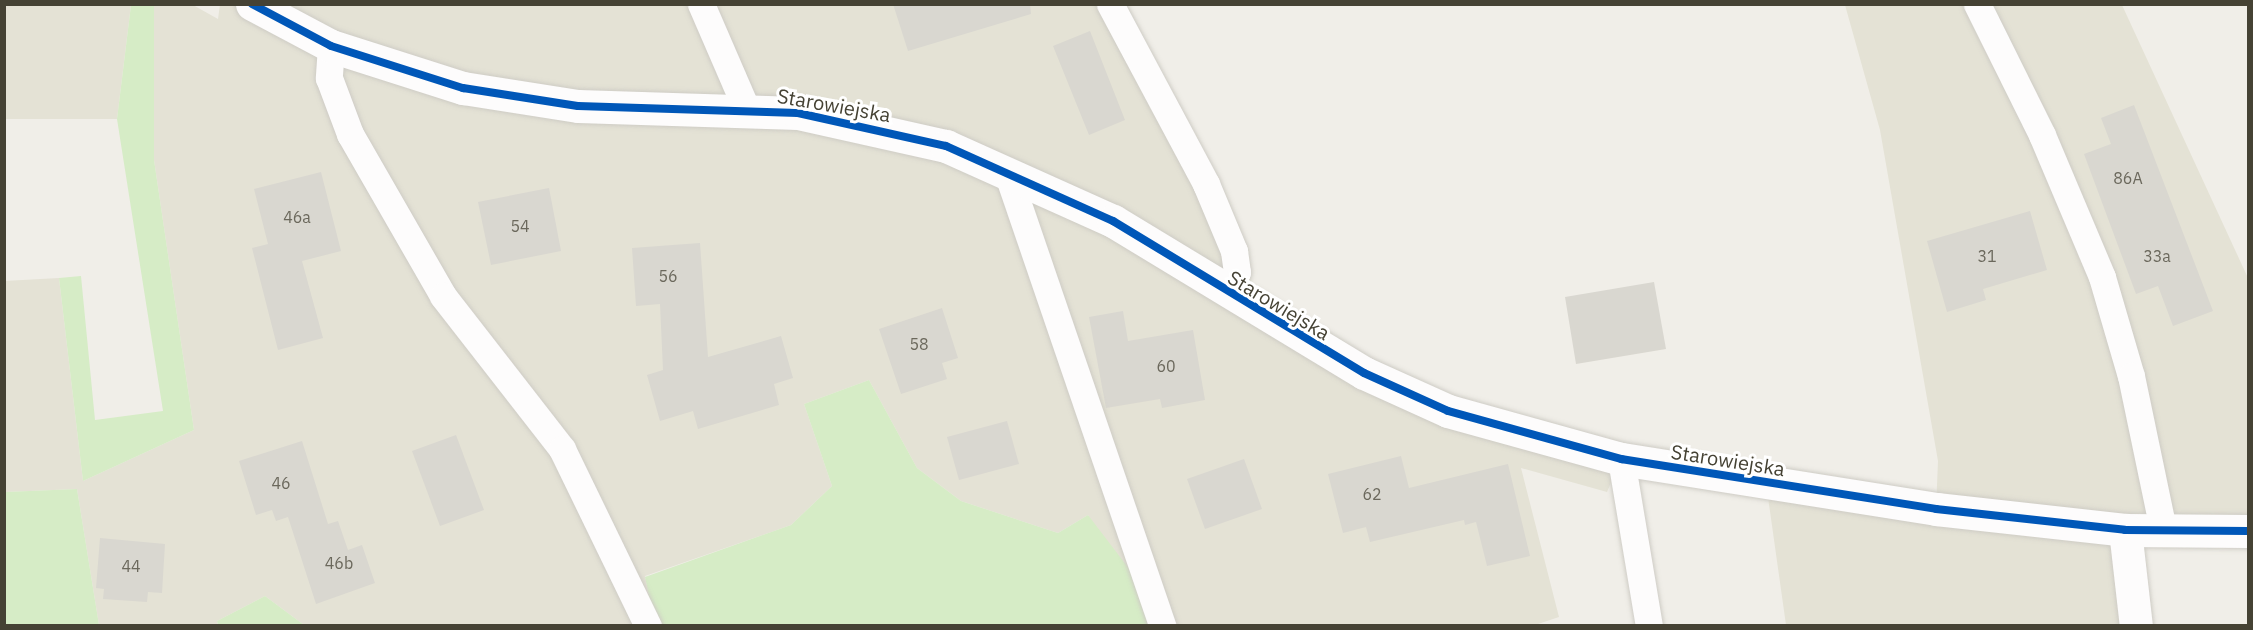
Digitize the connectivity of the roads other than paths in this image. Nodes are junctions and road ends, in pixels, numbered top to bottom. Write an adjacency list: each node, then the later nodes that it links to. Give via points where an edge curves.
1 (252, 4): 5 (street, Starowiejska)
2 (701, 4): 6 (lane)
3 (1110, 4): 8 (lane, via 1206,184 1234,250 1237,272)
4 (1977, 4): 10 (lane, via 2042,135 2102,277 2131,376)
5 (331, 46): 6 (street, Starowiejska, via 386,67 520,99 578,106); 13 (lane, via 329,78 350,134 443,296 562,449)
6 (746, 108): 7 (street, Starowiejska, via 865,125 946,146)
7 (1007, 172): 8 (street, Starowiejska, via 1113,221); 14 (lane)
8 (1228, 293): 9 (street, Starowiejska, via 1364,374 1448,411)
9 (1621, 459): 11 (street, Starowiejska, via 1896,504); 15 (lane)
10 (2163, 529): 11 (street, Starowiejska); 12 (street, Starowiejska)
11 (2125, 530): 16 (street)
12 (2248, 531)
13 (648, 626)
14 (1162, 626)
15 (1649, 626)
16 (2136, 626)

